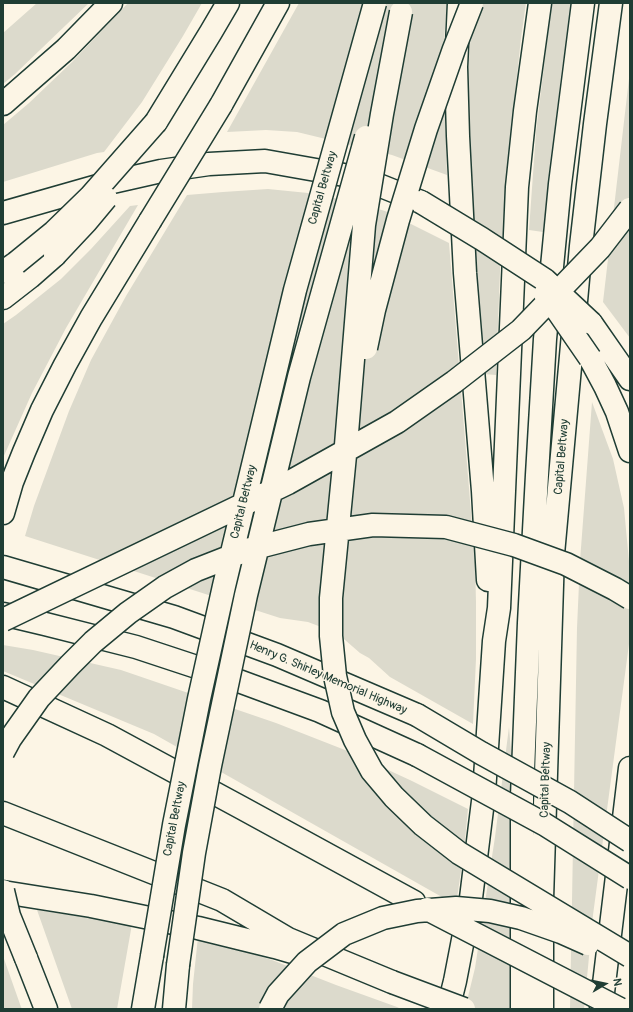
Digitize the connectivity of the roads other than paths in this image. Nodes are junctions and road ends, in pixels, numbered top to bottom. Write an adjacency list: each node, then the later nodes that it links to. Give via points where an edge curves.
1 (111, 3): 11 (highway, via 66,49)
2 (228, 3): 12 (highway)
3 (278, 3): 21 (highway, bridge, via 221,105 65,365 42,410 12,482)
4 (376, 3): 38 (highway, Capital Beltway, bridge, via 295,290 224,586 174,825)
5 (459, 3): 26 (highway, via 456,60 465,273)
6 (472, 3): 19 (highway, bridge, via 426,129 398,220 374,310)
7 (540, 3): 26 (highway, via 517,188 499,608)
8 (583, 3): 43 (highway, via 560,184 545,339 536,475 522,796)
9 (611, 3): 44 (highway, Capital Beltway, via 581,246 553,554)
10 (403, 8): 19 (highway, bridge, via 364,225); 39 (highway, bridge, via 299,377 246,595 194,853)
11 (3, 104)
12 (156, 122): 16 (highway, bridge, via 90,197 54,232); 17 (highway, bridge, via 115,186 86,222 55,255)
13 (630, 209): 25 (highway, bridge, via 600,248 521,330 397,422 288,483)
14 (3, 213): 15 (highway, bridge, via 108,183 161,171 265,160 361,178 421,202)
15 (482, 239): 18 (highway, bridge, via 545,280 590,323); 20 (highway, bridge, via 548,297 590,358 617,412)
16 (10, 268)
17 (3, 298)
18 (630, 379)
19 (346, 445): 34 (highway, bridge, via 331,598 331,636 335,676 343,712 372,771 394,797 423,824 460,852)
20 (630, 450)
21 (3, 513)
22 (3, 567): 31 (highway, Henry G. Shirley Memorial Highway, bridge, via 174,617 276,655 416,715 570,802)
23 (630, 598): 28 (highway, bridge, via 566,564 514,545 446,527 373,525 302,536 247,550 196,570 165,587 128,613 70,664 40,698 10,738)
24 (3, 614): 32 (highway, bridge, via 136,647 320,711 417,755 544,824)
25 (3, 620)
26 (494, 641): 41 (highway, via 484,793 472,890)
27 (3, 687): 46 (highway, bridge, via 107,735 414,902)
28 (3, 752)
29 (630, 768): 45 (highway)
30 (3, 813): 36 (highway, via 222,900 288,939)
31 (630, 841)
32 (630, 878)
33 (3, 892): 36 (highway, via 91,906 198,928 276,947); 37 (highway, bridge)
34 (630, 956)
35 (630, 961): 40 (highway, bridge, via 521,918 490,911 456,908 417,911 383,918 344,934 307,962 278,994)
36 (392, 982): 42 (highway, bridge)
37 (46, 1009)
38 (144, 1009)
39 (174, 1009)
40 (270, 1009)
41 (448, 1009)
42 (464, 1009)
43 (522, 1009)
44 (542, 1009)
45 (601, 1009)
46 (620, 1009)

